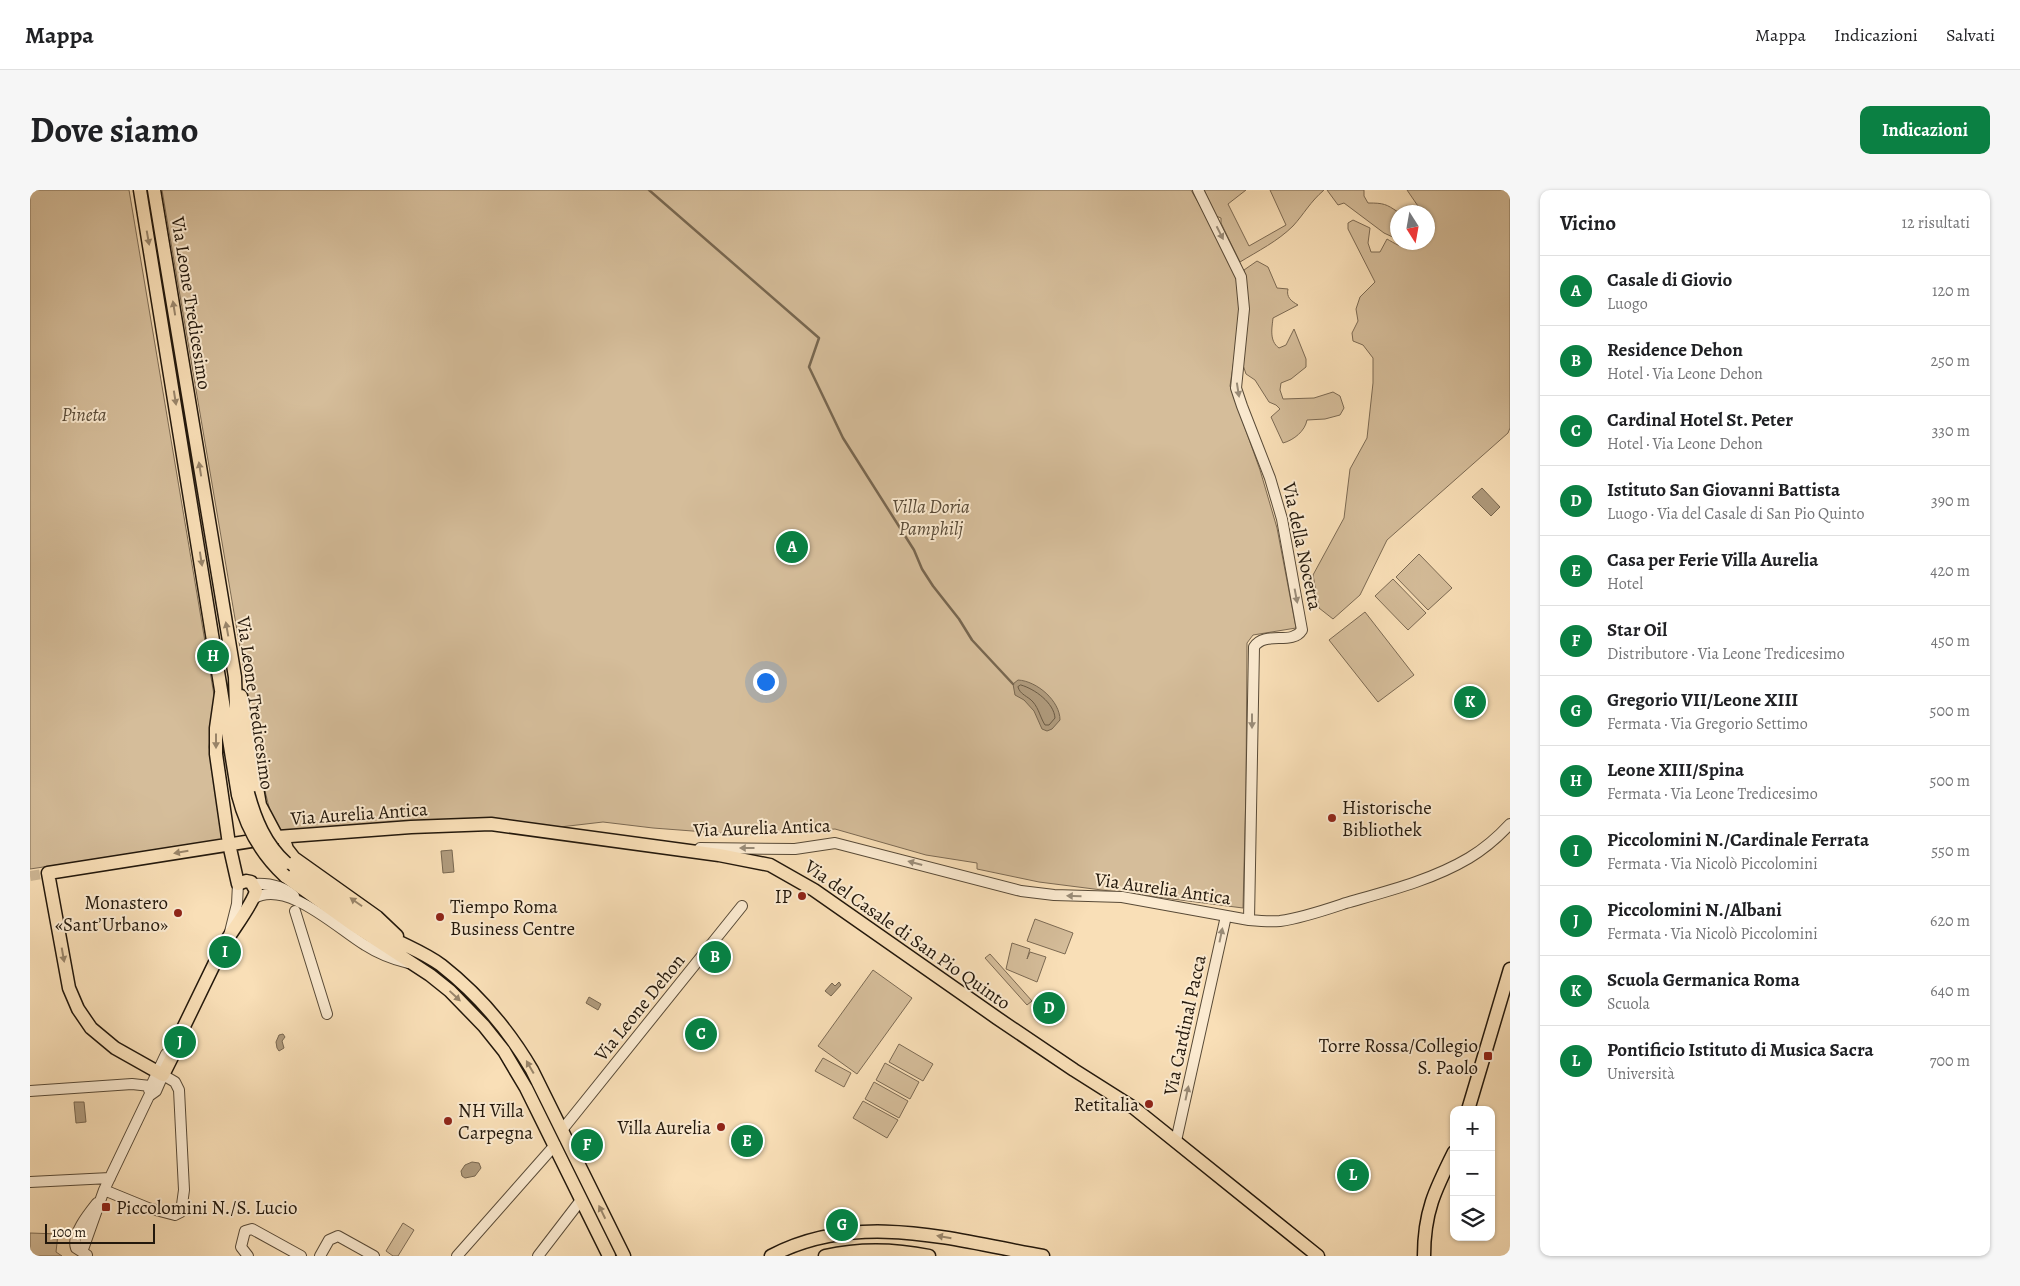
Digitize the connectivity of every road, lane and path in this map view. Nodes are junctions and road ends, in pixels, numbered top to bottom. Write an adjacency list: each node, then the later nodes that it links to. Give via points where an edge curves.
1 (140, 190): 5 (main road, Via Leone Tredicesimo, one-way to 5)
2 (154, 190): 4 (main road, Via Leone Tredicesimo, one-way to 2)
3 (1198, 190): 21 (street, Via della Nocetta, one-way to 21, via 1241,277 1244,309 1236,388 1282,519 1302,630 1296,636 1263,639 1254,647)
4 (235, 677): 6 (main road, Via Leone Tredicesimo); 8 (main road, via 244,706 260,805 269,825)
5 (222, 693): 6 (main road, Via Leone Tredicesimo); 9 (main road, one-way to 9, via 215,744)
6 (243, 794): 23 (main road, Via Leone Tredicesimo, bridge, via 271,846 286,862 360,918); 24 (main road, Via Leone Tredicesimo, bridge, via 243,813 270,862 355,926)
7 (1510, 824): 21 (street, Via Aurelia Antica, via 1470,857 1424,878 1285,920)
8 (280, 837): 9 (main road, Via Aurelia Antica); 10 (main road, Via Aurelia Antica, via 496,824); 23 (main road, one-way to 8, via 377,917 294,858)
9 (229, 844): 13 (main road); 27 (main road, Via Aurelia Antica, one-way to 27, via 48,873 69,988 78,1009 91,1028 114,1048)
10 (674, 849): 11 (street, Via Aurelia Antica, one-way to 10); 12 (main road, Via del Casale di San Pio Quinto)
11 (795, 849): 12 (street, via 776,855); 20 (street, Via Aurelia Antica, one-way to 11, via 1122,898 1021,891 841,844 824,843)
12 (770, 865): 32 (main road, Via del Casale di San Pio Quinto, via 814,890 996,1018 1130,1105)
13 (238, 884): 14 (main road, via 246,881); 22 (street)
14 (253, 884): 16 (main road, via 256,891); 17 (street, via 280,888)
15 (267, 893): 16 (street); 17 (street); 19 (street)
16 (254, 899): 22 (main road)
17 (297, 900): 19 (street); 24 (street, via 386,957)
18 (742, 906): 31 (street, Via Leone Dehon)
19 (295, 911): 26 (street)
20 (1226, 916): 21 (street, Via Aurelia Antica); 32 (street, Via Cardinal Pacca, one-way to 20)
21 (1249, 920)
22 (230, 932): 27 (main road, via 172,1057)
23 (406, 945): 31 (main road, Via Leone Tredicesimo, one-way to 23, via 529,1065 500,1022 457,978 431,958)
24 (417, 965): 33 (main road, Via Leone Tredicesimo, one-way to 33, via 468,1009 504,1051)
25 (1510, 970): 30 (main road)
26 (327, 1014)
27 (160, 1073): 28 (street); 37 (street, via 175,1082 179,1090 184,1190 180,1214 175,1216)
28 (150, 1091): 29 (street, via 132,1084); 35 (street)
29 (30, 1092)
30 (1469, 1106)
31 (562, 1130): 47 (main road, Via Leone Tredicesimo, one-way to 31)
32 (1176, 1141): 52 (main road, Via del Casale di San Pio Quinto)
33 (555, 1145): 38 (main road, Via Leone Tredicesimo); 45 (street)
34 (1450, 1161): 53 (main road, via 1431,1201)
35 (110, 1178): 36 (street); 37 (street)
36 (30, 1182)
37 (102, 1195): 39 (street, via 85,1217 75,1239 75,1247)
38 (582, 1200): 40 (main road, Via Leone Tredicesimo); 46 (street)
39 (85, 1254)
40 (605, 1254)
41 (248, 1256): 42 (street, via 241,1246 245,1232 252,1229)
42 (301, 1256)
43 (320, 1256): 44 (street, via 329,1240 338,1236)
44 (374, 1256)
45 (457, 1256)
46 (538, 1256)
47 (624, 1256)
48 (771, 1256): 51 (main road, one-way to 48, via 926,1234 876,1230 819,1238)
49 (825, 1256): 50 (main road, via 880,1250)
50 (929, 1256)
51 (1043, 1256)
52 (1318, 1256)
53 (1424, 1256)

